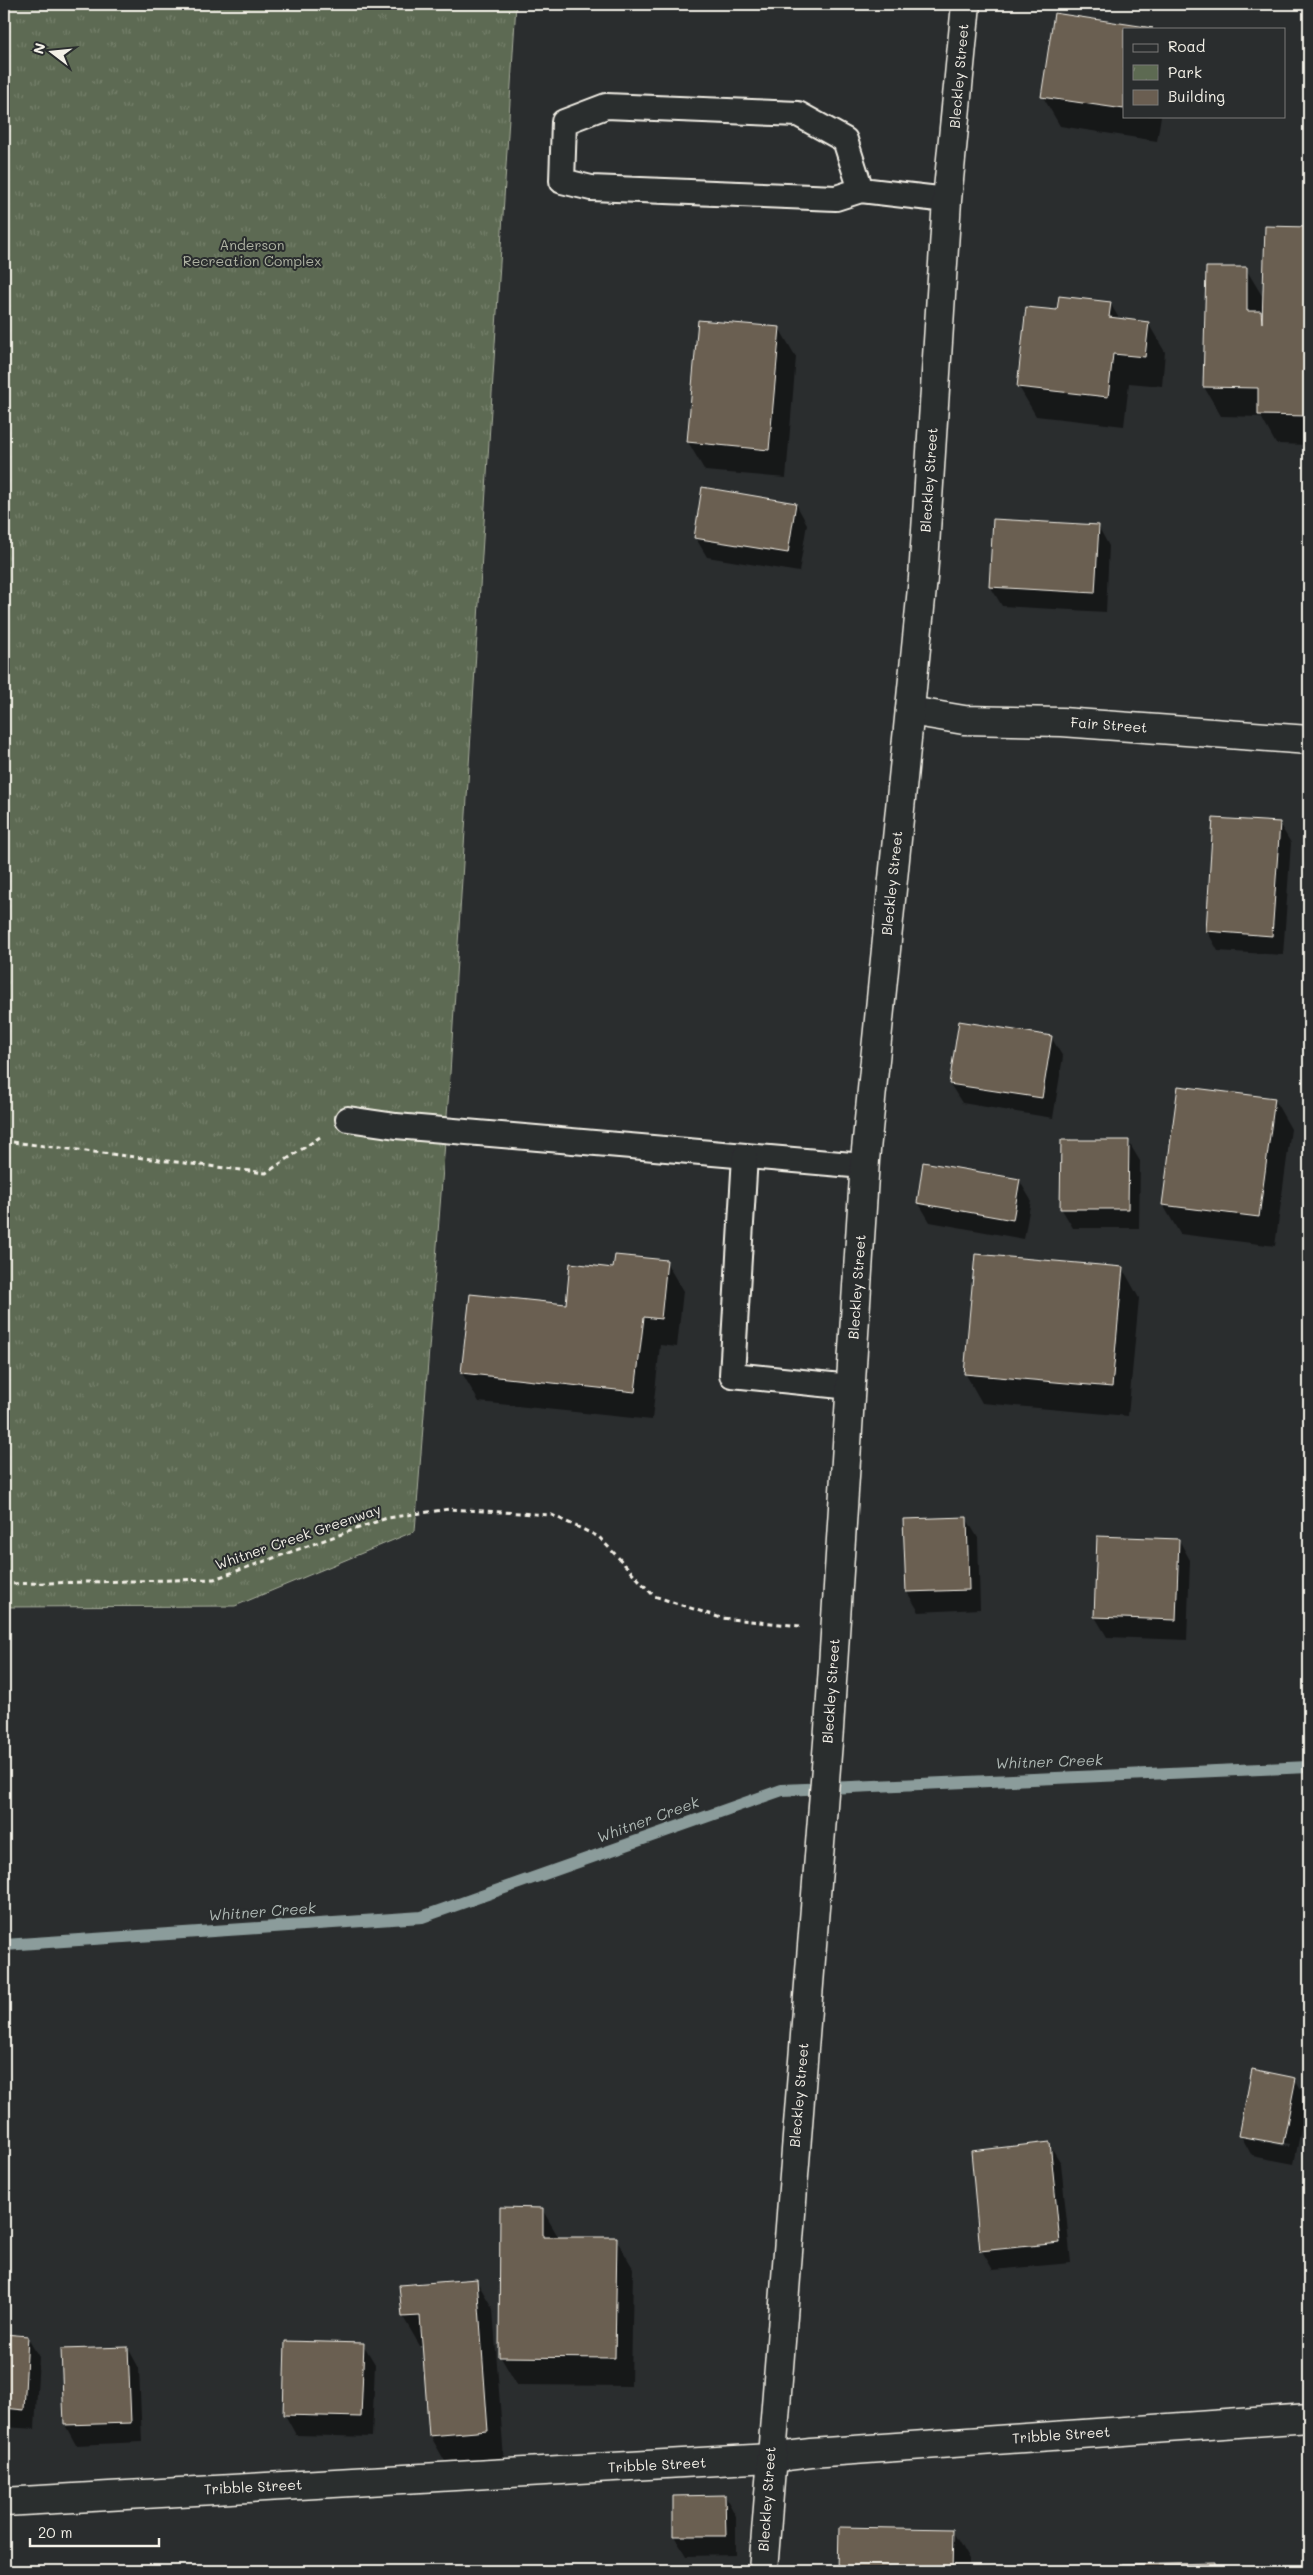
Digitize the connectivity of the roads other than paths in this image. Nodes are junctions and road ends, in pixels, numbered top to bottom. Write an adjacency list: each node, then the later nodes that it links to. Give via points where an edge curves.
1 (966, 4): 3 (street, Bleckley Street)
2 (861, 190): 2 (lane, via 845,140 798,114 606,106 564,122 562,181 591,188 836,198); 3 (lane)
3 (947, 200): 4 (street, Bleckley Street, via 923,578)
4 (910, 711): 5 (street, Fair Street, via 964,720 1062,722); 8 (street, Bleckley Street)
5 (1309, 740)
6 (348, 1119): 7 (lane, via 396,1126)
7 (745, 1156): 8 (lane); 9 (lane, via 732,1374)
8 (864, 1166): 9 (street, Bleckley Street)
9 (851, 1386): 11 (street, Bleckley Street, via 826,1768)
10 (1309, 2418): 11 (street, Tribble Street)
11 (770, 2458): 12 (street, Tribble Street); 13 (street, Bleckley Street)
12 (4, 2502)
13 (763, 2571)

